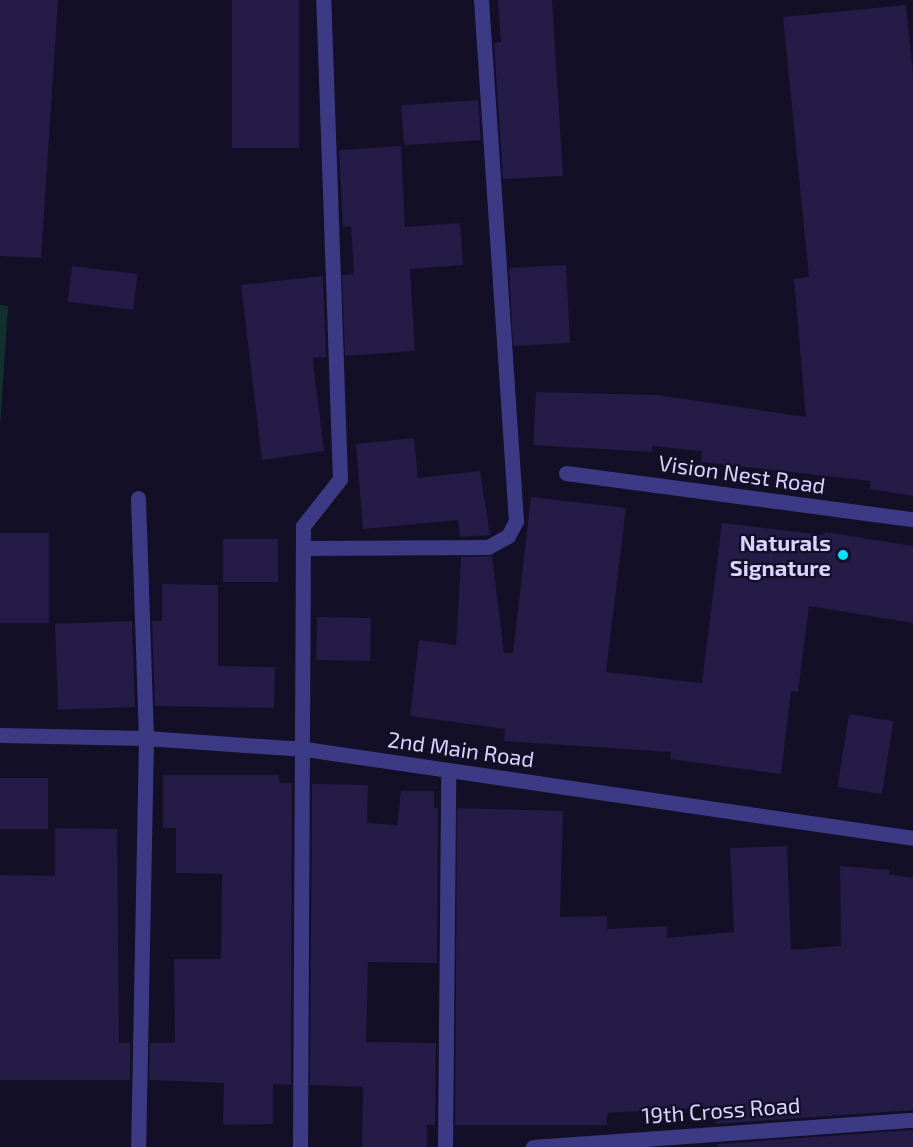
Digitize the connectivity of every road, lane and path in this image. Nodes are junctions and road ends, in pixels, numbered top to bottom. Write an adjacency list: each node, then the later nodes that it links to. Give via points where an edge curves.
1 (323, 0): 6 (street, via 340,479 303,526)
2 (481, 0): 6 (street, via 516,521 508,536 488,547)
3 (566, 473): 5 (street, Vision Nest Road)
4 (138, 498): 8 (street)
5 (913, 519)
6 (303, 548): 9 (street)
7 (0, 735): 8 (street, 2nd Main Road)
8 (146, 738): 9 (street, 2nd Main Road); 13 (street)
9 (305, 749): 10 (street, 2nd Main Road); 14 (street)
10 (448, 770): 11 (street, 2nd Main Road); 15 (street)
11 (913, 838)
12 (913, 1120): 16 (street, 19th Cross Road)
13 (138, 1147)
14 (300, 1147)
15 (445, 1147)
16 (533, 1147)

